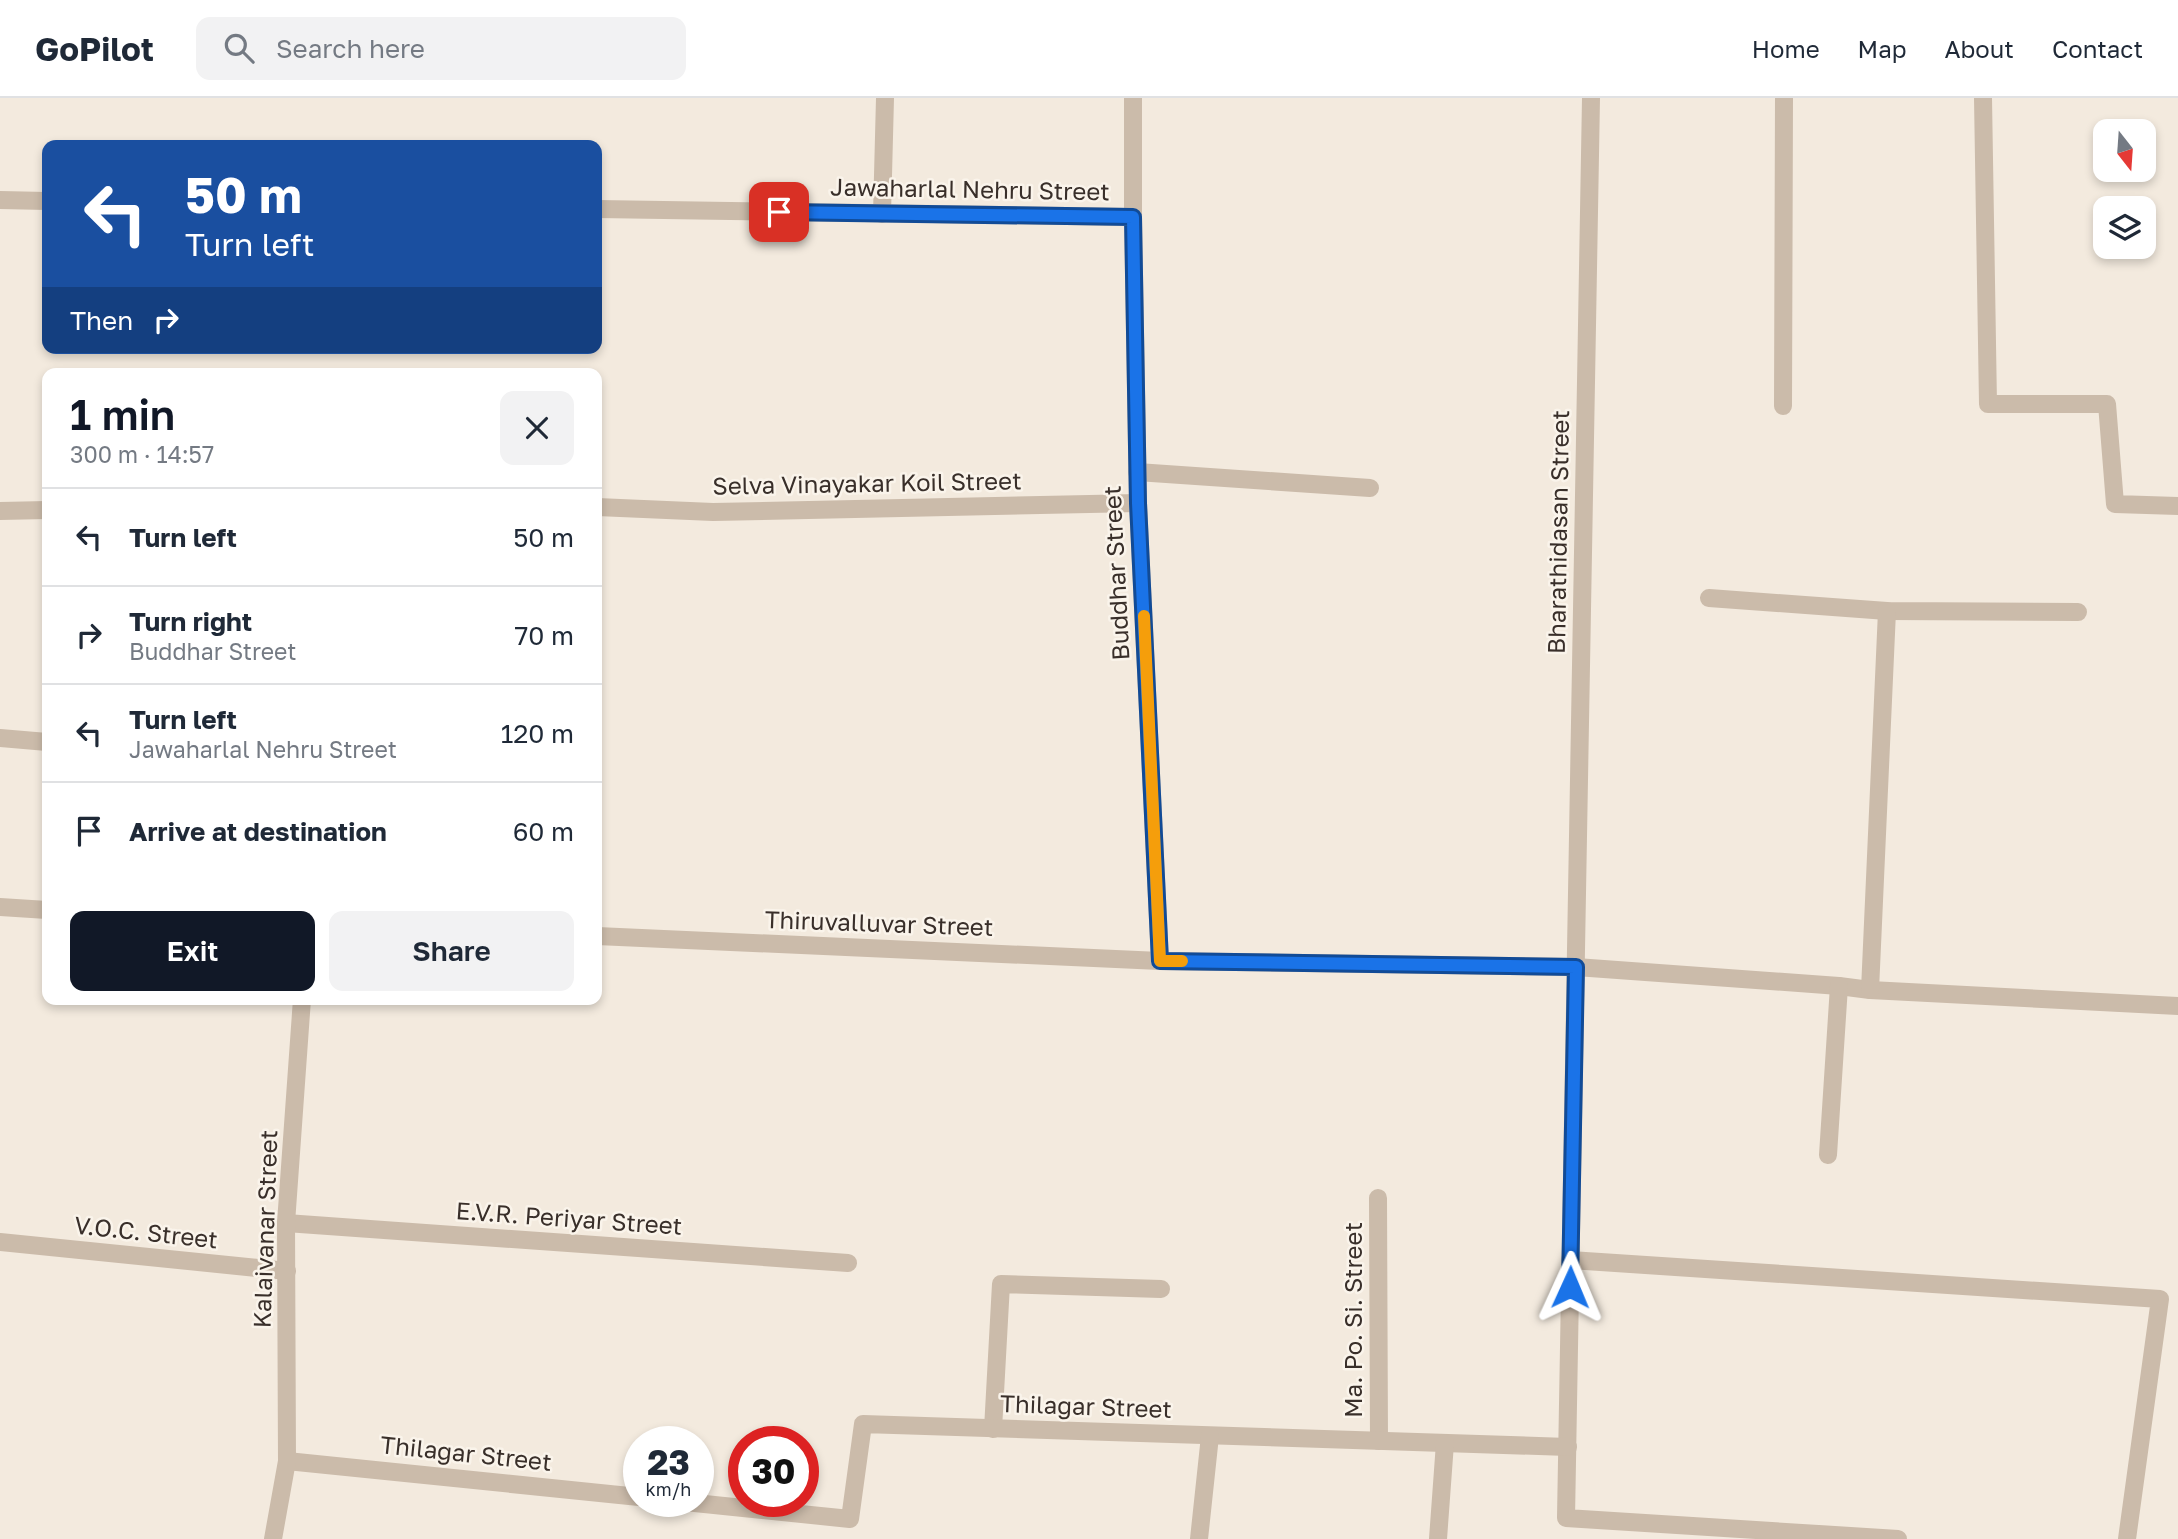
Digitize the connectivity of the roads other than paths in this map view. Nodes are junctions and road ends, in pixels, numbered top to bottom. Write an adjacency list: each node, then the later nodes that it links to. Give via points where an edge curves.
1 (885, 98): 9 (street)
2 (1133, 98): 10 (street, Buddhar Street)
3 (1591, 98): 28 (street, Bharathidasan Street)
4 (1784, 98): 11 (street)
5 (1983, 98): 15 (street, via 1988,404 2107,404 2115,505)
6 (0, 200): 7 (street)
7 (42, 201)
8 (602, 209): 9 (street, Jawaharlal Nehru Street)
9 (882, 214): 10 (street, Jawaharlal Nehru Street)
10 (1133, 217): 12 (street, Buddhar Street)
11 (1783, 406)
12 (1137, 472): 13 (street); 14 (street, Buddhar Street)
13 (1370, 488)
14 (1138, 503): 16 (street, Selva Vinayakar Koil Street, via 713,512); 27 (street, Buddhar Street)
15 (2178, 506)
16 (602, 507)
17 (42, 510): 18 (street)
18 (0, 511)
19 (1709, 598): 20 (street)
20 (1887, 611): 21 (street); 30 (street)
21 (2078, 611)
22 (0, 738): 23 (street)
23 (42, 742)
24 (0, 907): 25 (street)
25 (42, 910)
26 (602, 936): 27 (street, Thiruvalluvar Street)
27 (1160, 961): 28 (street, Thiruvalluvar Street)
28 (1576, 967): 29 (street, Thiruvalluvar Street); 37 (street, Bharathidasan Street)
29 (1839, 986): 30 (street, Thiruvalluvar Street); 33 (street)
30 (1870, 990): 32 (street, Thiruvalluvar Street)
31 (302, 1005): 35 (street, Kalaivanar Street)
32 (2178, 1006)
33 (1828, 1154)
34 (1378, 1198): 43 (street, Ma. Po. Si. Street)
35 (286, 1223): 38 (street, E.V.R. Periyar Street); 39 (street, Kalaivanar Street)
36 (0, 1242): 39 (street, V.O.C. Street)
37 (1570, 1261): 45 (street, Bharathidasan Street); 53 (street, via 2161,1299)
38 (848, 1264)
39 (287, 1272): 46 (street, Kalaivanar Street)
40 (1161, 1289): 41 (street, via 1002,1284)
41 (993, 1429): 42 (street, Thilagar Street); 48 (street, Thilagar Street, via 863,1424 850,1519)
42 (1210, 1436): 43 (street, Thilagar Street); 50 (street)
43 (1379, 1441): 44 (street, Thilagar Street)
44 (1446, 1443): 45 (street, Thilagar Street); 51 (street)
45 (1568, 1447): 52 (street, Bharathidasan Street, via 1566,1518)
46 (288, 1461): 47 (street, Thilagar Street); 49 (street, Kalaivanar Street)
47 (623, 1495)
48 (714, 1505)
49 (272, 1539)
50 (1199, 1539)
51 (1438, 1539)
52 (1898, 1539)
53 (2127, 1539)

